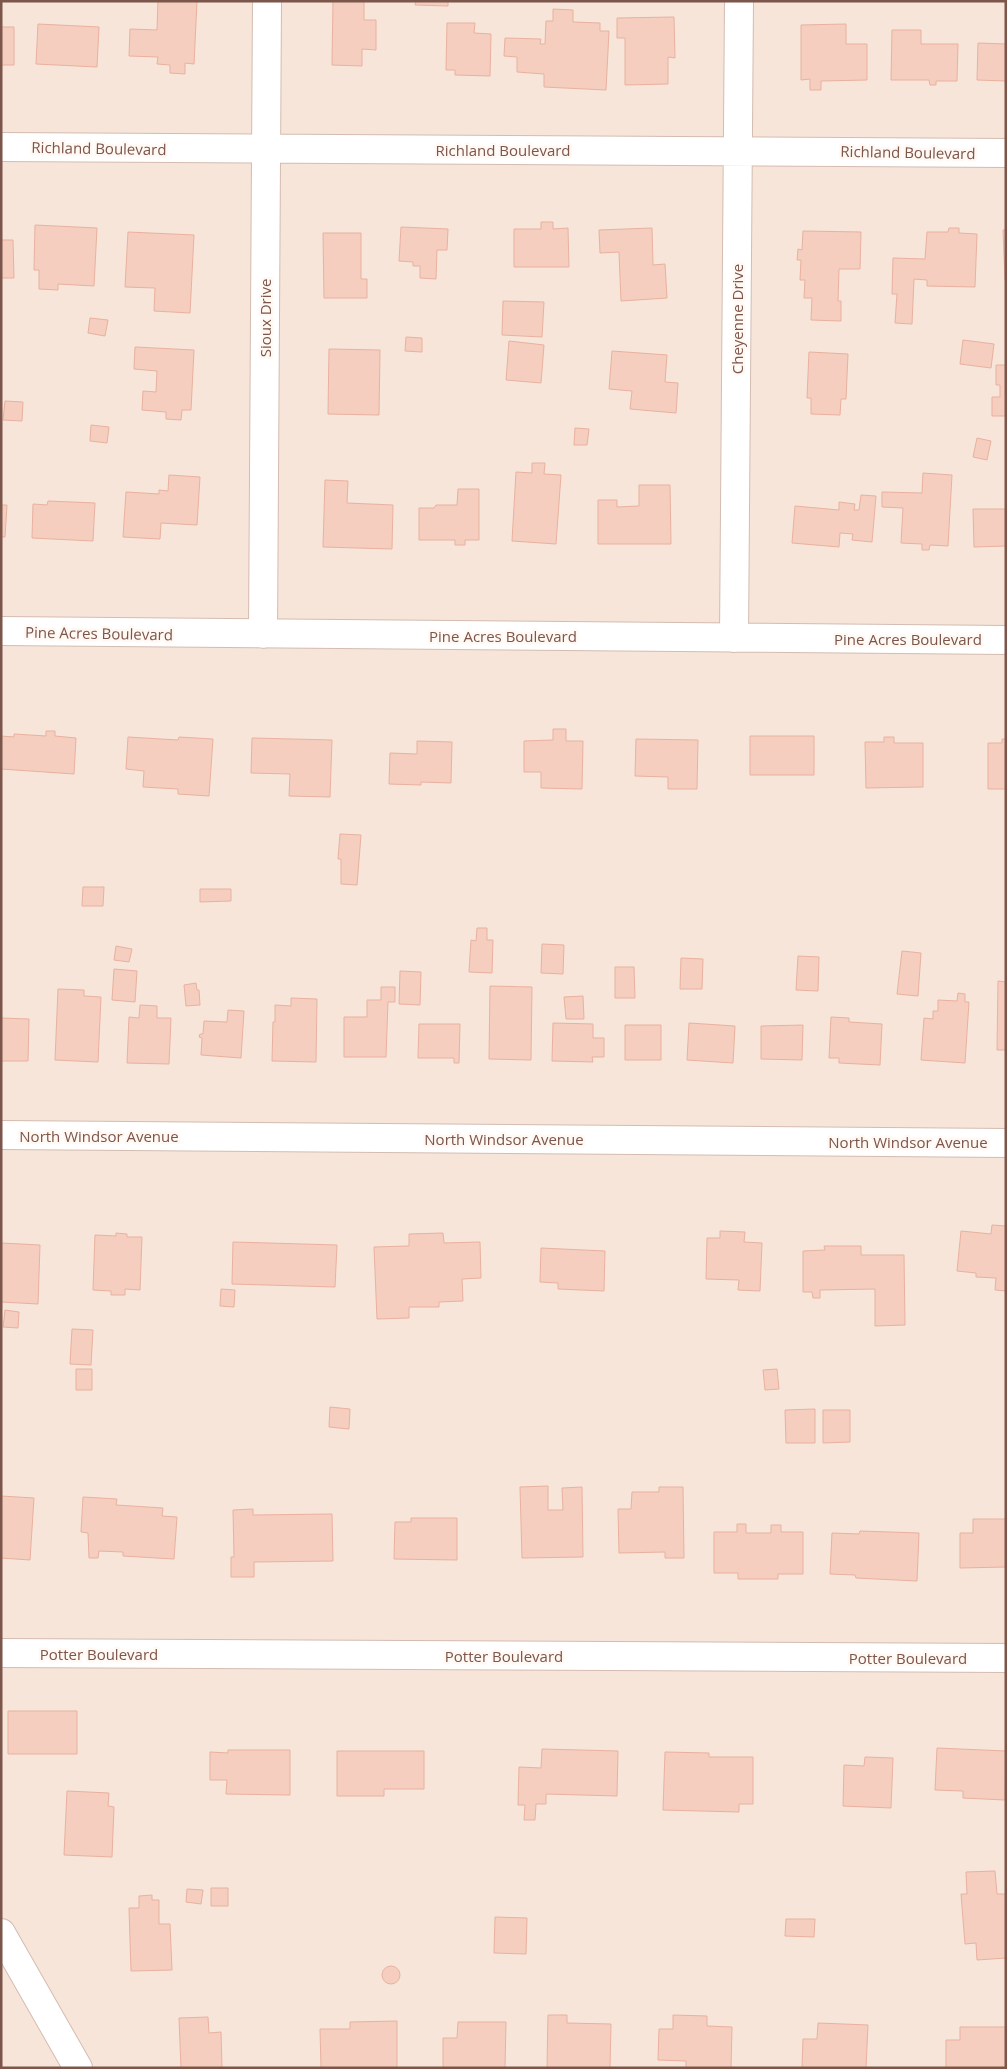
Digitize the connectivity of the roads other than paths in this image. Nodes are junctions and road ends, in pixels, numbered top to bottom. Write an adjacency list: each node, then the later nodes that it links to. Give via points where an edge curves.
1 (267, 1): 4 (street, Sioux Drive)
2 (739, 1): 5 (street, Cheyenne Drive)
3 (1, 147): 4 (street, Richland Boulevard)
4 (266, 150): 5 (street, Richland Boulevard); 8 (street, Sioux Drive)
5 (738, 150): 6 (street, Richland Boulevard); 9 (street, Cheyenne Drive)
6 (1006, 153)
7 (1, 632): 8 (street, Pine Acres Boulevard)
8 (263, 634): 9 (street, Pine Acres Boulevard)
9 (734, 638): 10 (street, Pine Acres Boulevard)
10 (1006, 640)
11 (1, 1136): 12 (street, North Windsor Avenue)
12 (1006, 1143)
13 (1, 1653): 14 (street, Potter Boulevard)
14 (1006, 1658)
15 (1, 1933): 16 (street)
16 (78, 2068)

